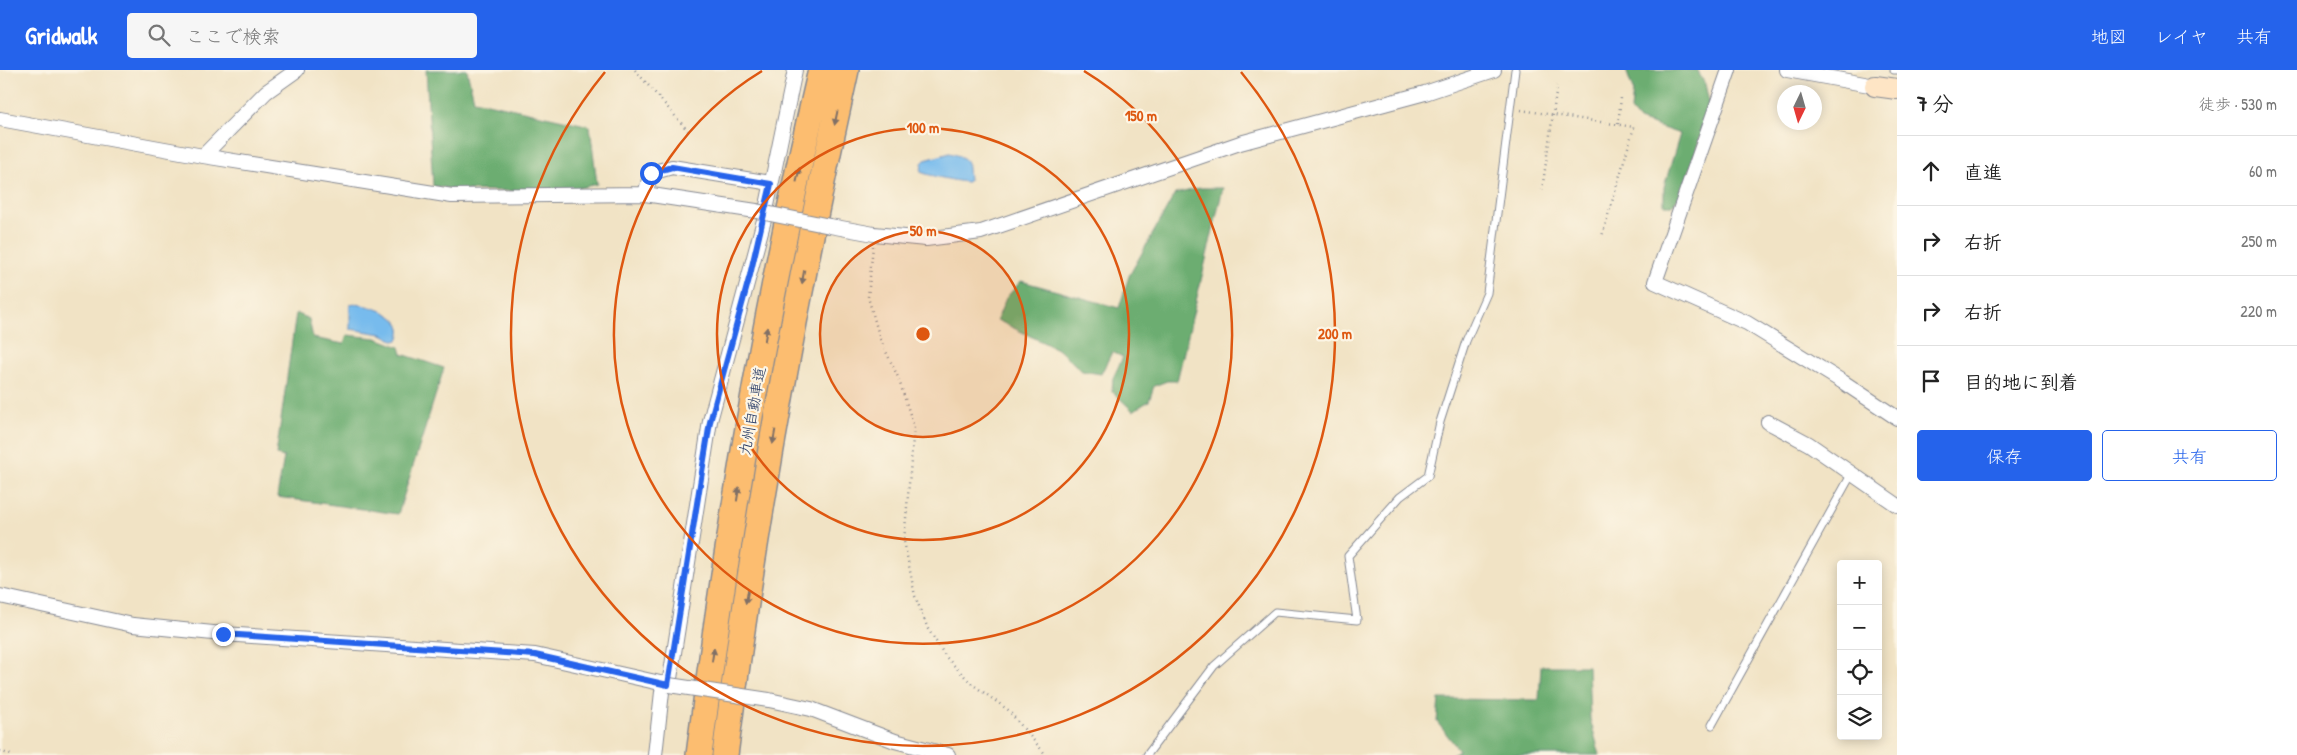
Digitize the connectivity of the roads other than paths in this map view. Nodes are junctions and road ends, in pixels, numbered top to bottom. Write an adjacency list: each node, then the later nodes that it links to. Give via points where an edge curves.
1 (297, 70): 12 (street, via 266,92)
2 (795, 70): 13 (street)
3 (821, 70): 23 (highway, 九州自動車道, one-way to 3, via 743,461 782,248)
4 (846, 70): 24 (highway, 九州自動車道, one-way to 24, via 812,223 760,512)
5 (1494, 70): 14 (street, bridge, via 1425,93 1240,143 981,232 926,239 874,234)
6 (1515, 70): 26 (lane, via 1486,293 1466,341 1440,422 1428,476 1400,497 1348,556 1357,620 1274,612 1214,666)
7 (1729, 70): 15 (street, via 1655,282 1747,323)
8 (1787, 70): 9 (street)
9 (1875, 86): 10 (street)
10 (1897, 89)
11 (0, 119): 12 (street)
12 (203, 156): 14 (street, via 452,196)
13 (771, 184): 14 (street, via 672,167 651,173); 20 (street, via 710,422)
14 (645, 194)
15 (1897, 418)
16 (1768, 422): 17 (street, via 1808,444)
17 (1851, 476): 18 (street); 21 (lane)
18 (1897, 505)
19 (0, 596): 20 (street, via 132,625 535,655)
20 (666, 684): 22 (street); 25 (street, bridge, via 811,709 896,741)
21 (1712, 725)
22 (655, 755)
23 (699, 755)
24 (725, 755)
25 (948, 755)
26 (1147, 755)

